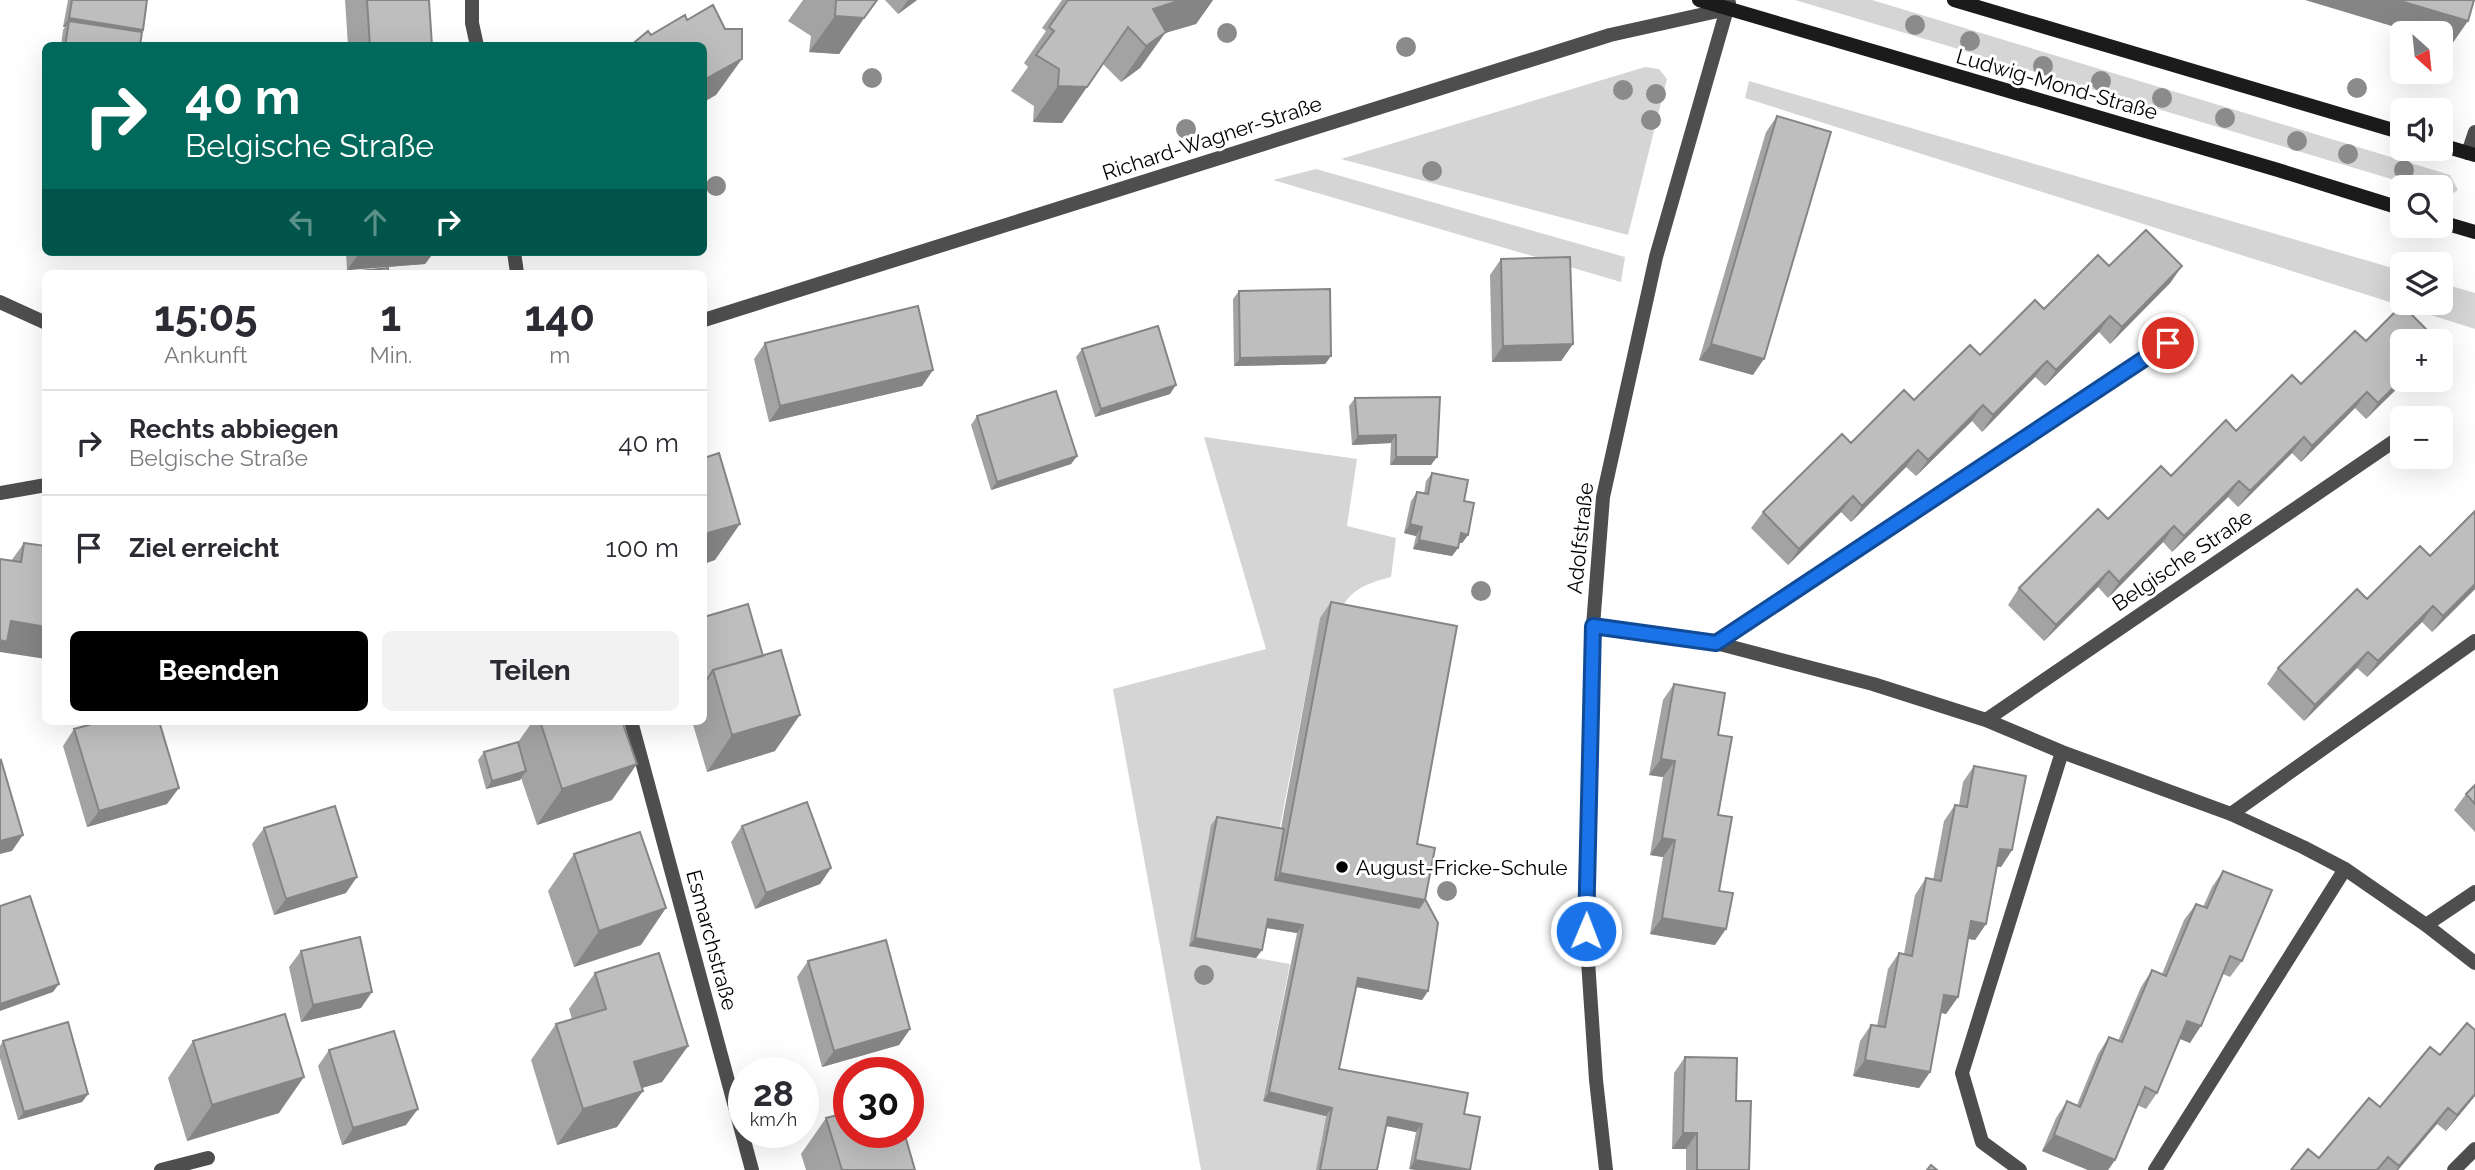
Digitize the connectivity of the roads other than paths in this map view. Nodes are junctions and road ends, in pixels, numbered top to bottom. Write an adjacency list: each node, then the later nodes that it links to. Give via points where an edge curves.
1 (472, 0): 5 (street)
2 (1699, 0): 4 (main road, Ludwig-Mond-Straße)
3 (1954, 0): 6 (main road)
4 (1728, 4): 10 (main road, Ludwig-Mond-Straße); 14 (street, Richard-Wagner-Straße, via 1587,41); 20 (street, Adolfstraße, via 1656,257 1624,395 1603,497)
5 (476, 42)
6 (2390, 129)
7 (2475, 132): 9 (street)
8 (2453, 149): 9 (main road)
9 (2471, 154)
10 (2390, 205)
11 (2453, 226): 12 (main road)
12 (2475, 232)
13 (0, 302): 15 (street)
14 (707, 319)
15 (42, 321)
16 (2168, 343): 22 (street)
17 (2390, 444): 23 (street, Belgische Straße)
18 (42, 486): 19 (street)
19 (0, 493)
20 (1593, 626): 22 (street); 35 (street, Adolfstraße, via 1586,931)
21 (2475, 641): 26 (street)
22 (1716, 643): 23 (street, via 1873,684)
23 (1986, 720): 25 (street)
24 (632, 725): 34 (street, Esmarchstraße)
25 (2062, 752): 26 (street); 36 (street, via 1962,1073 1982,1142)
26 (2231, 814): 27 (street)
27 (2346, 869): 29 (street); 37 (street)
28 (2475, 892): 29 (street)
29 (2426, 925): 30 (street)
30 (2475, 963)
31 (2475, 1149): 38 (street)
32 (208, 1158): 33 (street)
33 (161, 1170)
34 (752, 1170)
35 (1606, 1170)
36 (2020, 1170)
37 (2155, 1170)
38 (2454, 1170)

